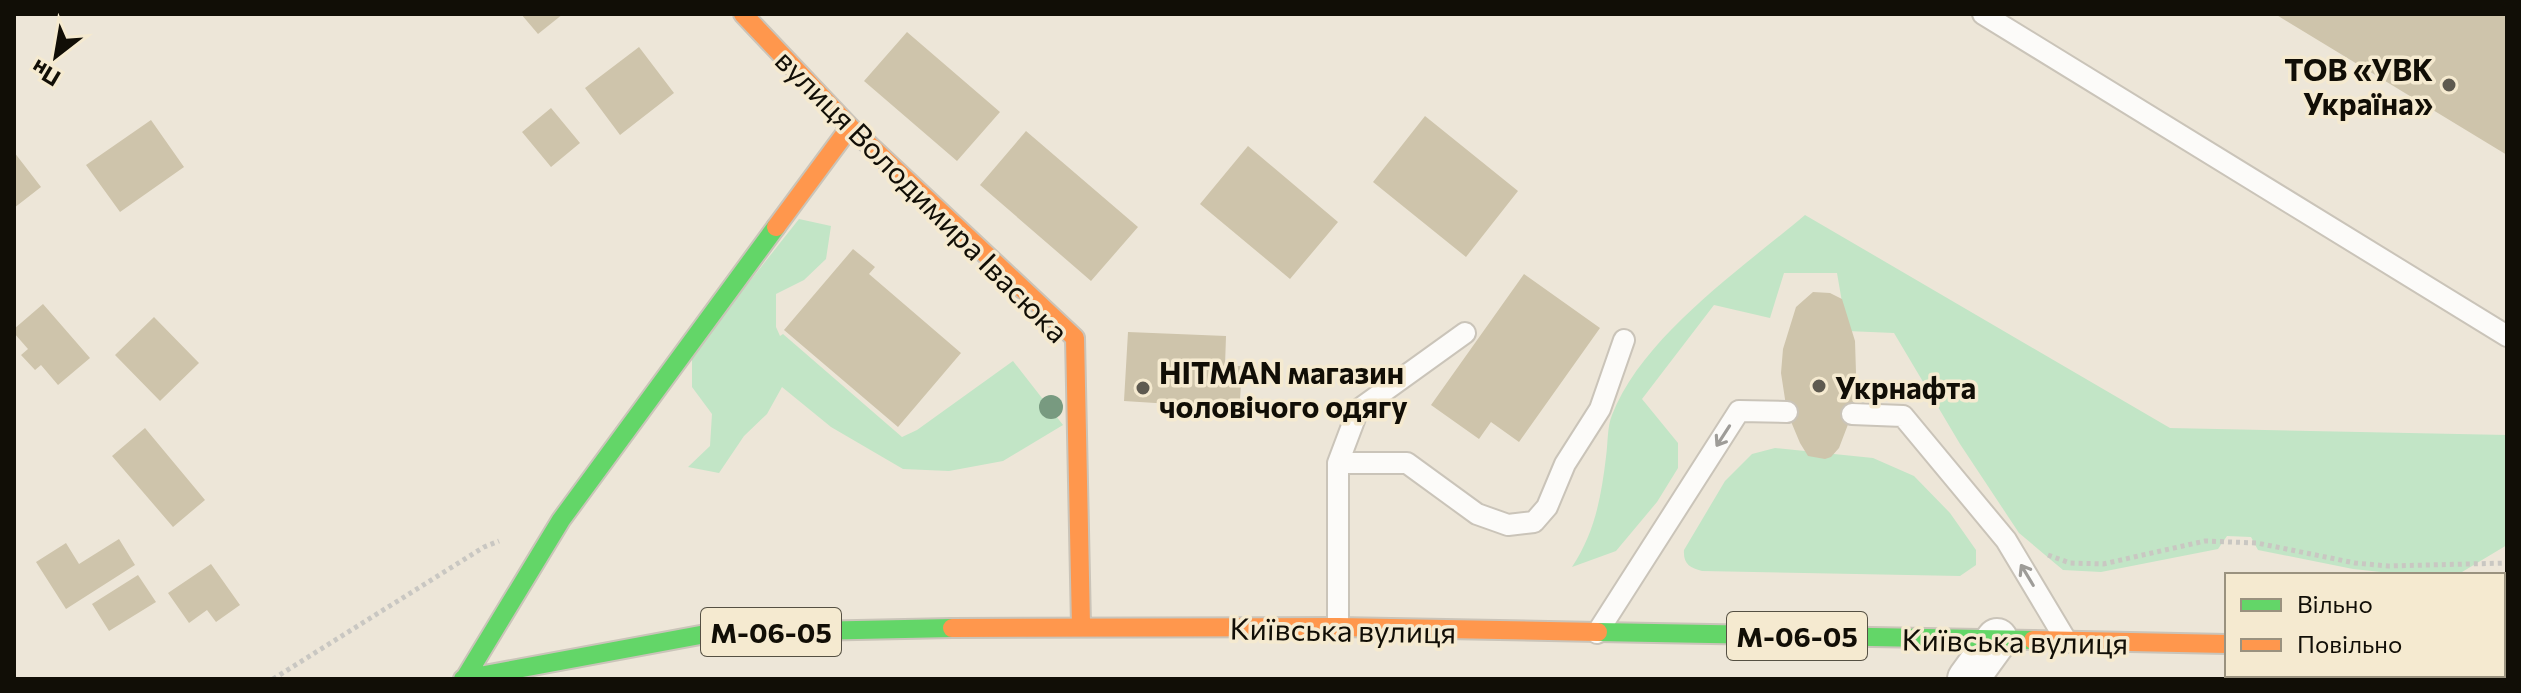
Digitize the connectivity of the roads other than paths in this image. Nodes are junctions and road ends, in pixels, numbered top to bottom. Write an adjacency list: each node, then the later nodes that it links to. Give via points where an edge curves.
1 (743, 14): 3 (main road, вулиця Володимира Івасюка)
2 (1983, 14): 5 (lane)
3 (850, 127): 10 (main road, вулиця Володимира Івасюка, via 1075,338); 16 (main road, via 561,520)
4 (1465, 333): 9 (lane, via 1358,410)
5 (2507, 336)
6 (1624, 340): 9 (lane, via 1600,409 1534,522 1508,525 1477,514 1407,463)
7 (1787, 412): 12 (lane, one-way to 12, via 1739,411)
8 (1852, 414): 14 (lane, one-way to 8, via 2006,540 1903,416)
9 (1338, 463): 11 (lane)
10 (1081, 626): 11 (main road, Київська вулиця / М-06-05); 16 (main road, Київська вулиця / М-06-05, via 711,633)
11 (1338, 627): 12 (main road, Київська вулиця / М-06-05)
12 (1596, 633): 13 (main road, Київська вулиця / М-06-05)
13 (1997, 639): 14 (main road, Київська вулиця / М-06-05); 17 (street)
14 (2067, 642): 15 (main road, Київська вулиця / М-06-05)
15 (2225, 644)
16 (464, 679)
17 (1968, 679)

